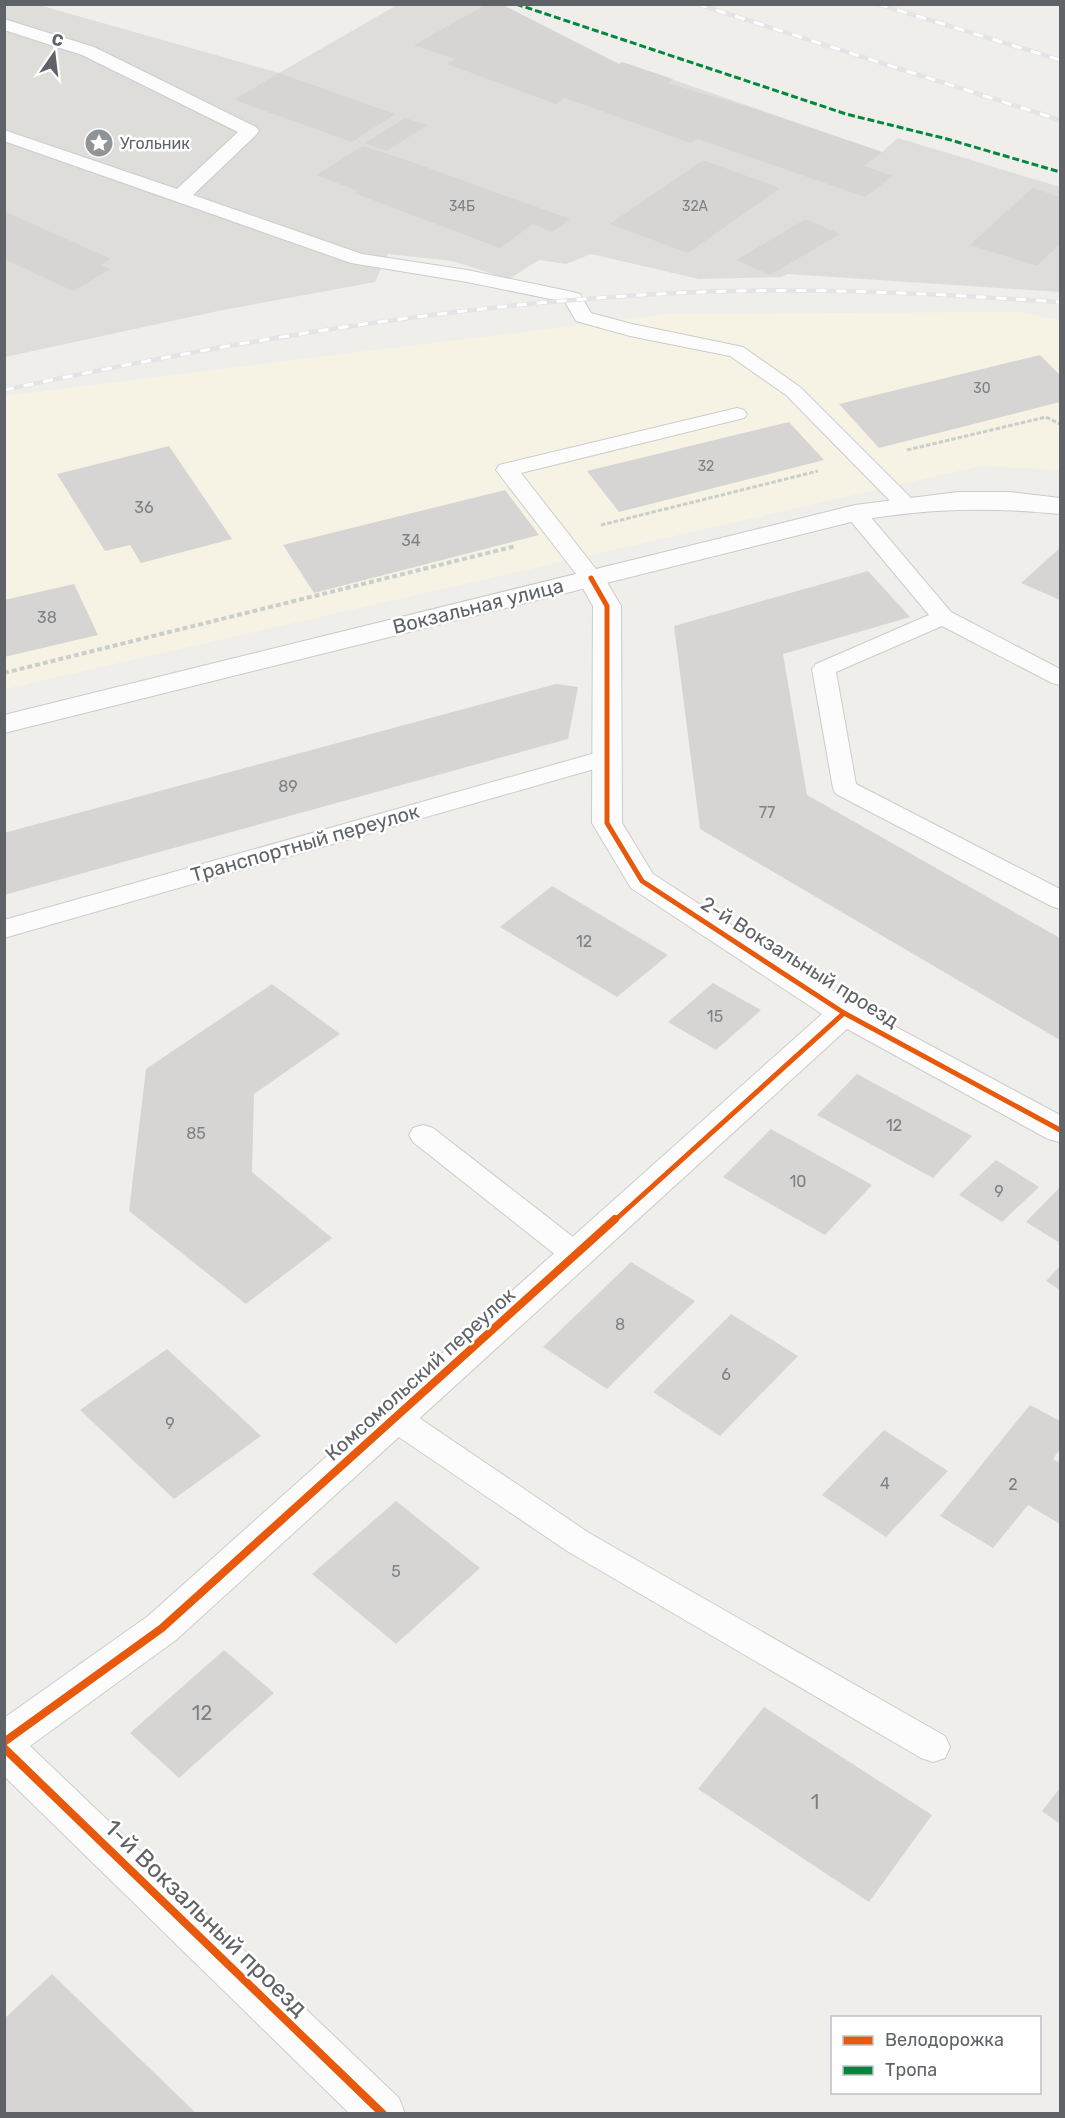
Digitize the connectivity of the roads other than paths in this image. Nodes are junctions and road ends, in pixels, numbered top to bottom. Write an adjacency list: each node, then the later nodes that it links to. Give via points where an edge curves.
1 (4, 24): 3 (lane, via 88,51 250,131)
2 (4, 135): 3 (lane)
3 (180, 197): 5 (lane, via 358,259 573,298 583,317 736,351 794,391)
4 (737, 414): 8 (lane, via 507,470)
5 (906, 504): 6 (street, Вокзальная улица, via 959,499); 7 (street, Вокзальная улица)
6 (1060, 506)
7 (855, 513): 8 (street, Вокзальная улица); 9 (lane)
8 (591, 578): 11 (street, Вокзальная улица); 12 (street, 2-й Вокзальный проезд, via 608,606)
9 (943, 617): 10 (lane); 13 (lane, via 824,669 844,788)
10 (1060, 678)
11 (4, 724)
12 (606, 758): 14 (lane, Транспортный переулок); 15 (street, 2-й Вокзальный проезд, via 608,823 642,881)
13 (1060, 900)
14 (4, 929)
15 (844, 1013): 16 (street, 2-й Вокзальный проезд); 18 (street, Комсомольский переулок)
16 (1060, 1130)
17 (423, 1135): 18 (lane)
18 (576, 1255): 19 (street, Комсомольский переулок)
19 (395, 1418): 20 (street, Комсомольский переулок, via 162,1628); 21 (lane, via 578,1542)
20 (4, 1742)
21 (933, 1747)
22 (4, 1748): 23 (street, 1-й Вокзальный проезд)
23 (383, 2114)

